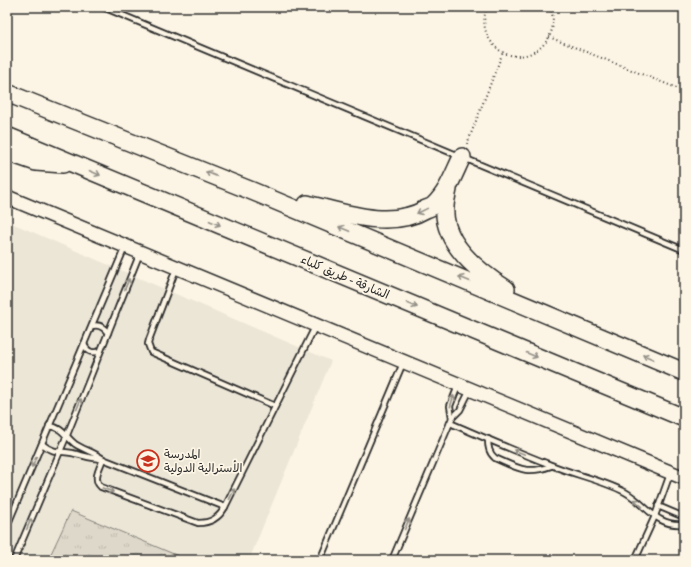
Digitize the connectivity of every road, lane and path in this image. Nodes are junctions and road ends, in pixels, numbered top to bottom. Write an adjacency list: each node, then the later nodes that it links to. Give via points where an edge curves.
1 (103, 7): 10 (lane)
2 (486, 7): 5 (path, via 485,30 492,43)
3 (550, 7): 4 (path, via 553,23)
4 (549, 37): 5 (path, via 539,49 526,55 518,56); 6 (path)
5 (503, 52): 10 (path)
6 (684, 91)
7 (7, 93): 13 (highway, one-way to 7)
8 (7, 136): 11 (highway, الشارقة - طريق كلباء)
9 (7, 152): 11 (highway, via 36,162)
10 (462, 157): 12 (highway); 16 (lane)
11 (75, 165): 29 (highway, الشارقة - طريق كلباء, one-way to 29)
12 (449, 184): 13 (highway, one-way to 13, via 434,205 406,218 377,219 346,214); 19 (highway, via 445,208 452,239 470,262 492,280)
13 (252, 191): 19 (highway, one-way to 13)
14 (7, 197): 15 (street)
15 (126, 246): 17 (street); 20 (lane)
16 (684, 250)
17 (140, 252): 18 (street); 22 (lane, one-way to 17)
18 (177, 267): 21 (street); 28 (lane, via 149,340 151,352)
19 (546, 313): 26 (highway, one-way to 19)
20 (92, 326): 22 (lane, via 99,326); 23 (lane)
21 (316, 326): 25 (street); 28 (lane)
22 (108, 333): 24 (lane)
23 (84, 344): 24 (lane, via 92,353); 31 (lane)
24 (100, 351): 32 (lane, one-way to 24)
25 (404, 362): 27 (street); 49 (lane)
26 (684, 372)
27 (464, 388): 30 (lane, via 460,410); 30 (lane, one-way to 27, via 450,406); 38 (street)
28 (275, 406): 41 (lane, one-way to 28)
29 (684, 418)
30 (451, 421): 33 (lane); 50 (lane, one-way to 30)
31 (49, 426): 32 (lane, via 59,428); 34 (lane)
32 (66, 436): 35 (lane); 36 (lane, via 76,445 96,453)
33 (488, 439): 37 (lane, one-way to 33); 37 (lane, via 488,448 492,456 523,470)
34 (42, 444): 35 (lane, via 50,450); 45 (lane, one-way to 45)
35 (60, 452): 36 (lane); 48 (lane, one-way to 35)
36 (103, 459): 41 (lane); 41 (lane, one-way to 41, via 96,478 102,487 198,523 212,521)
37 (551, 466): 42 (lane, one-way to 37, via 627,493 615,487)
38 (670, 473): 39 (street); 40 (lane)
39 (684, 478)
40 (658, 506): 42 (lane); 43 (lane)
41 (226, 507)
42 (654, 516): 44 (lane, via 666,523); 51 (lane)
43 (684, 516): 44 (lane)
44 (682, 524)
45 (7, 526)
46 (7, 558): 47 (lane)
47 (10, 560)
48 (14, 560)
49 (320, 560)
50 (392, 560)
51 (635, 560)

